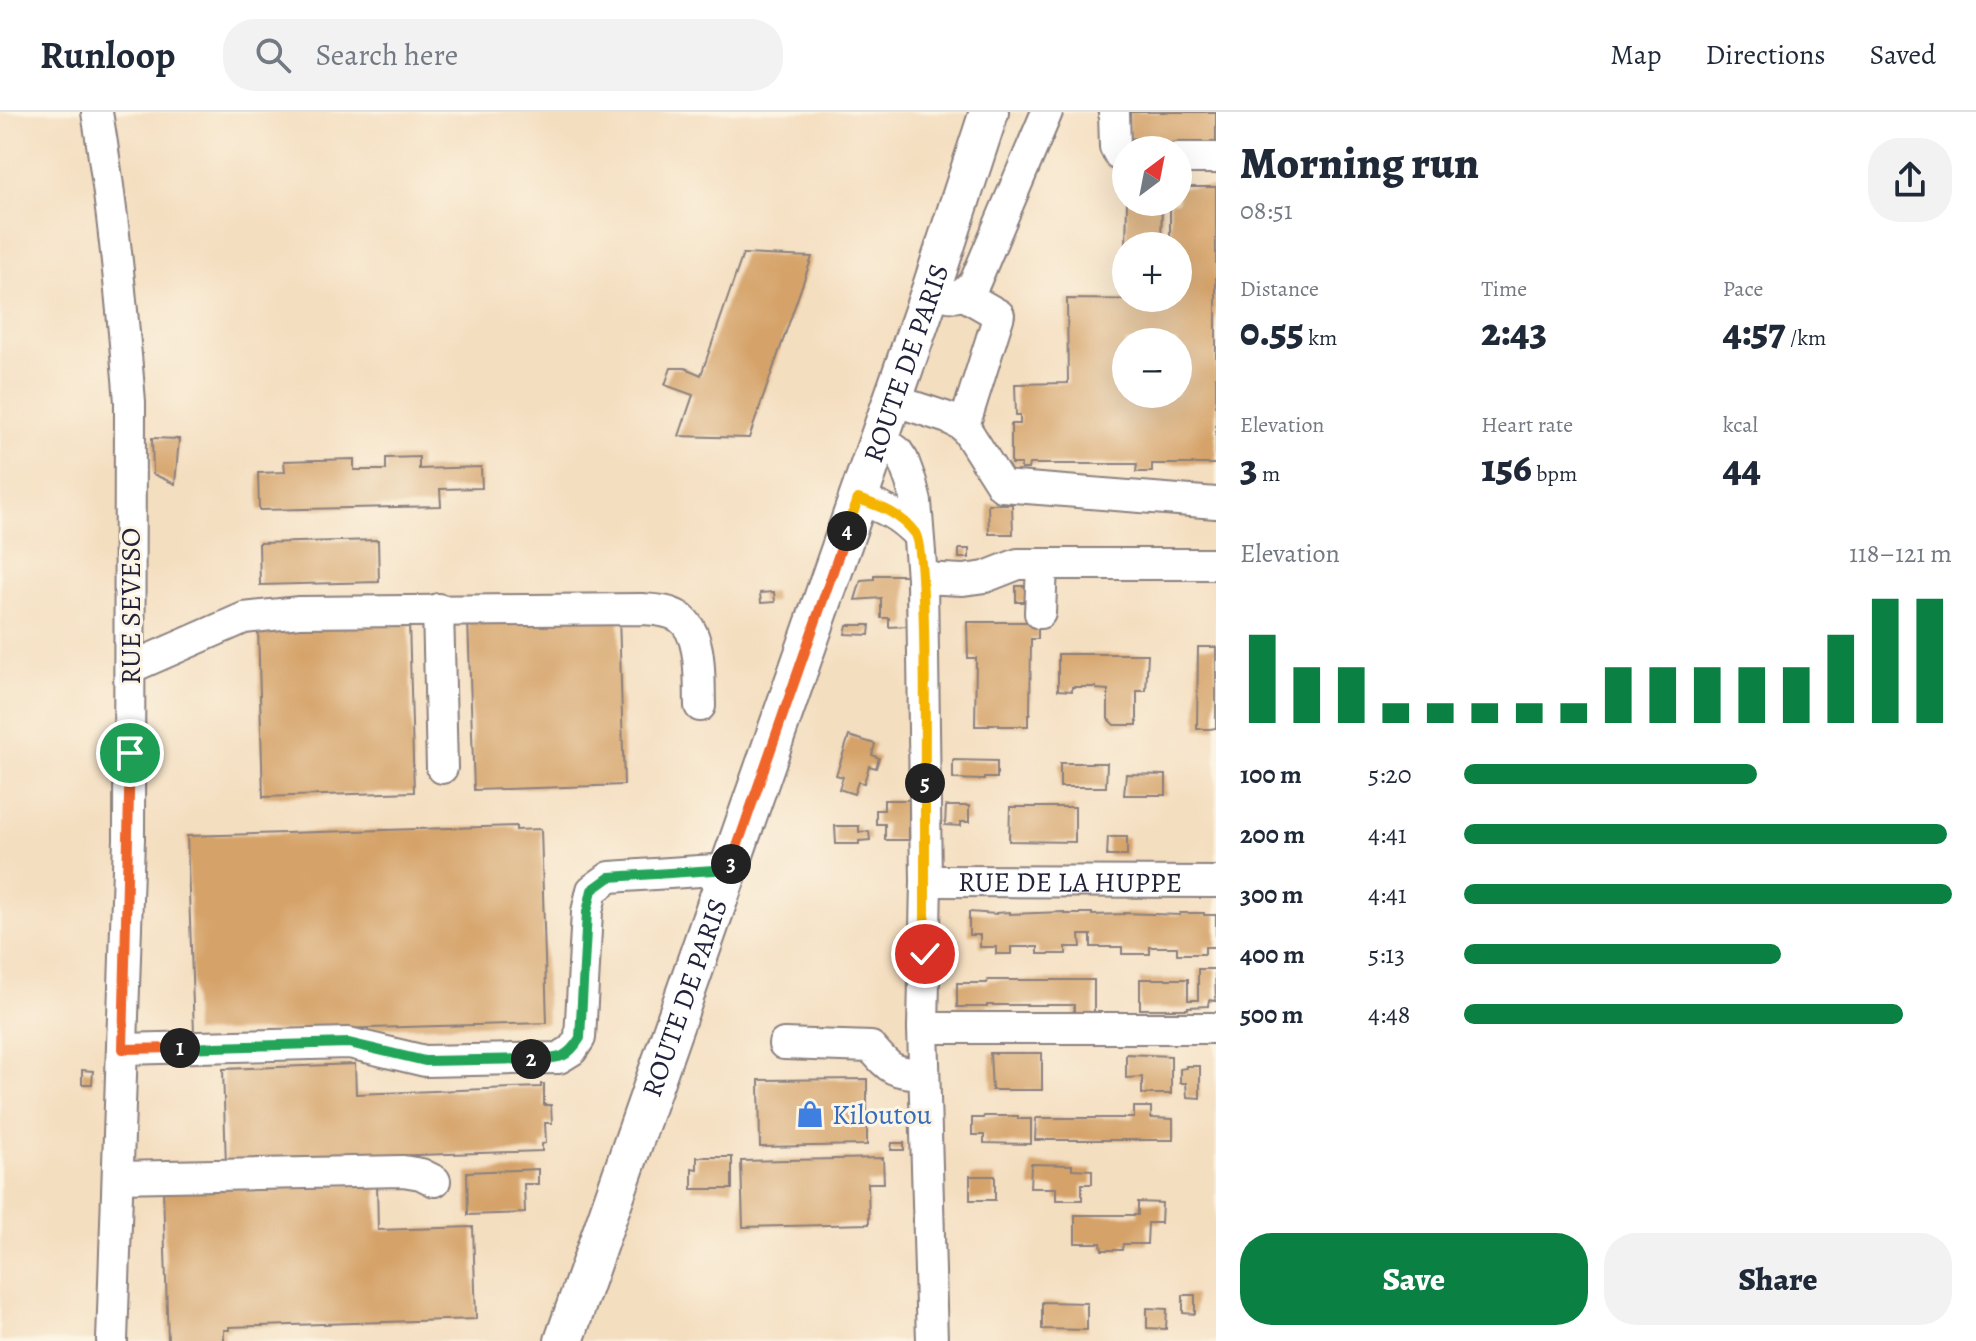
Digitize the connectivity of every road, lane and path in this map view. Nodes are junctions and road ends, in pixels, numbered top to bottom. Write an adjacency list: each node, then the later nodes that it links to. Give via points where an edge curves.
1 (97, 112): 20 (street, RUE SEVESO, via 130,402)
2 (991, 112): 8 (main road, ROUTE DE PARIS, via 975,156)
3 (1047, 112): 8 (street, via 975,282)
4 (1114, 112): 5 (street)
5 (1115, 136)
6 (1192, 158): 7 (street)
7 (1216, 158)
8 (948, 292): 9 (main road, ROUTE DE PARIS); 10 (street, via 999,315)
9 (893, 400): 10 (street); 11 (main road, ROUTE DE PARIS)
10 (964, 426): 13 (street, via 1002,486)
11 (878, 443): 12 (main road, ROUTE DE PARIS); 14 (street, via 893,448 903,460 916,502)
12 (858, 499): 14 (street, via 888,510); 23 (main road, ROUTE DE PARIS)
13 (1216, 503)
14 (918, 535): 17 (street)
15 (1216, 564): 16 (street)
16 (1042, 565): 17 (street, via 1018,564 963,580); 19 (street)
17 (922, 578): 24 (street)
18 (438, 609): 20 (street, via 244,618); 21 (street, via 664,610 681,618 693,634); 22 (street)
19 (1040, 613)
20 (130, 668): 29 (street, RUE SEVESO)
21 (700, 706)
22 (442, 768)
23 (729, 869): 29 (street, via 610,877 592,890 580,1038 559,1058 425,1061 349,1043); 34 (main road, ROUTE DE PARIS)
24 (926, 881): 25 (street, RUE DE LA HUPPE); 26 (street)
25 (1216, 882)
26 (923, 1028): 27 (street); 30 (street)
27 (1216, 1028)
28 (784, 1044): 30 (street, via 871,1047 889,1067)
29 (123, 1049): 31 (street, RUE SEVESO)
30 (924, 1074): 35 (street)
31 (118, 1177): 32 (street, via 403,1171); 33 (street, RUE SEVESO)
32 (435, 1181)
33 (112, 1341)
34 (564, 1341)
35 (932, 1341)

